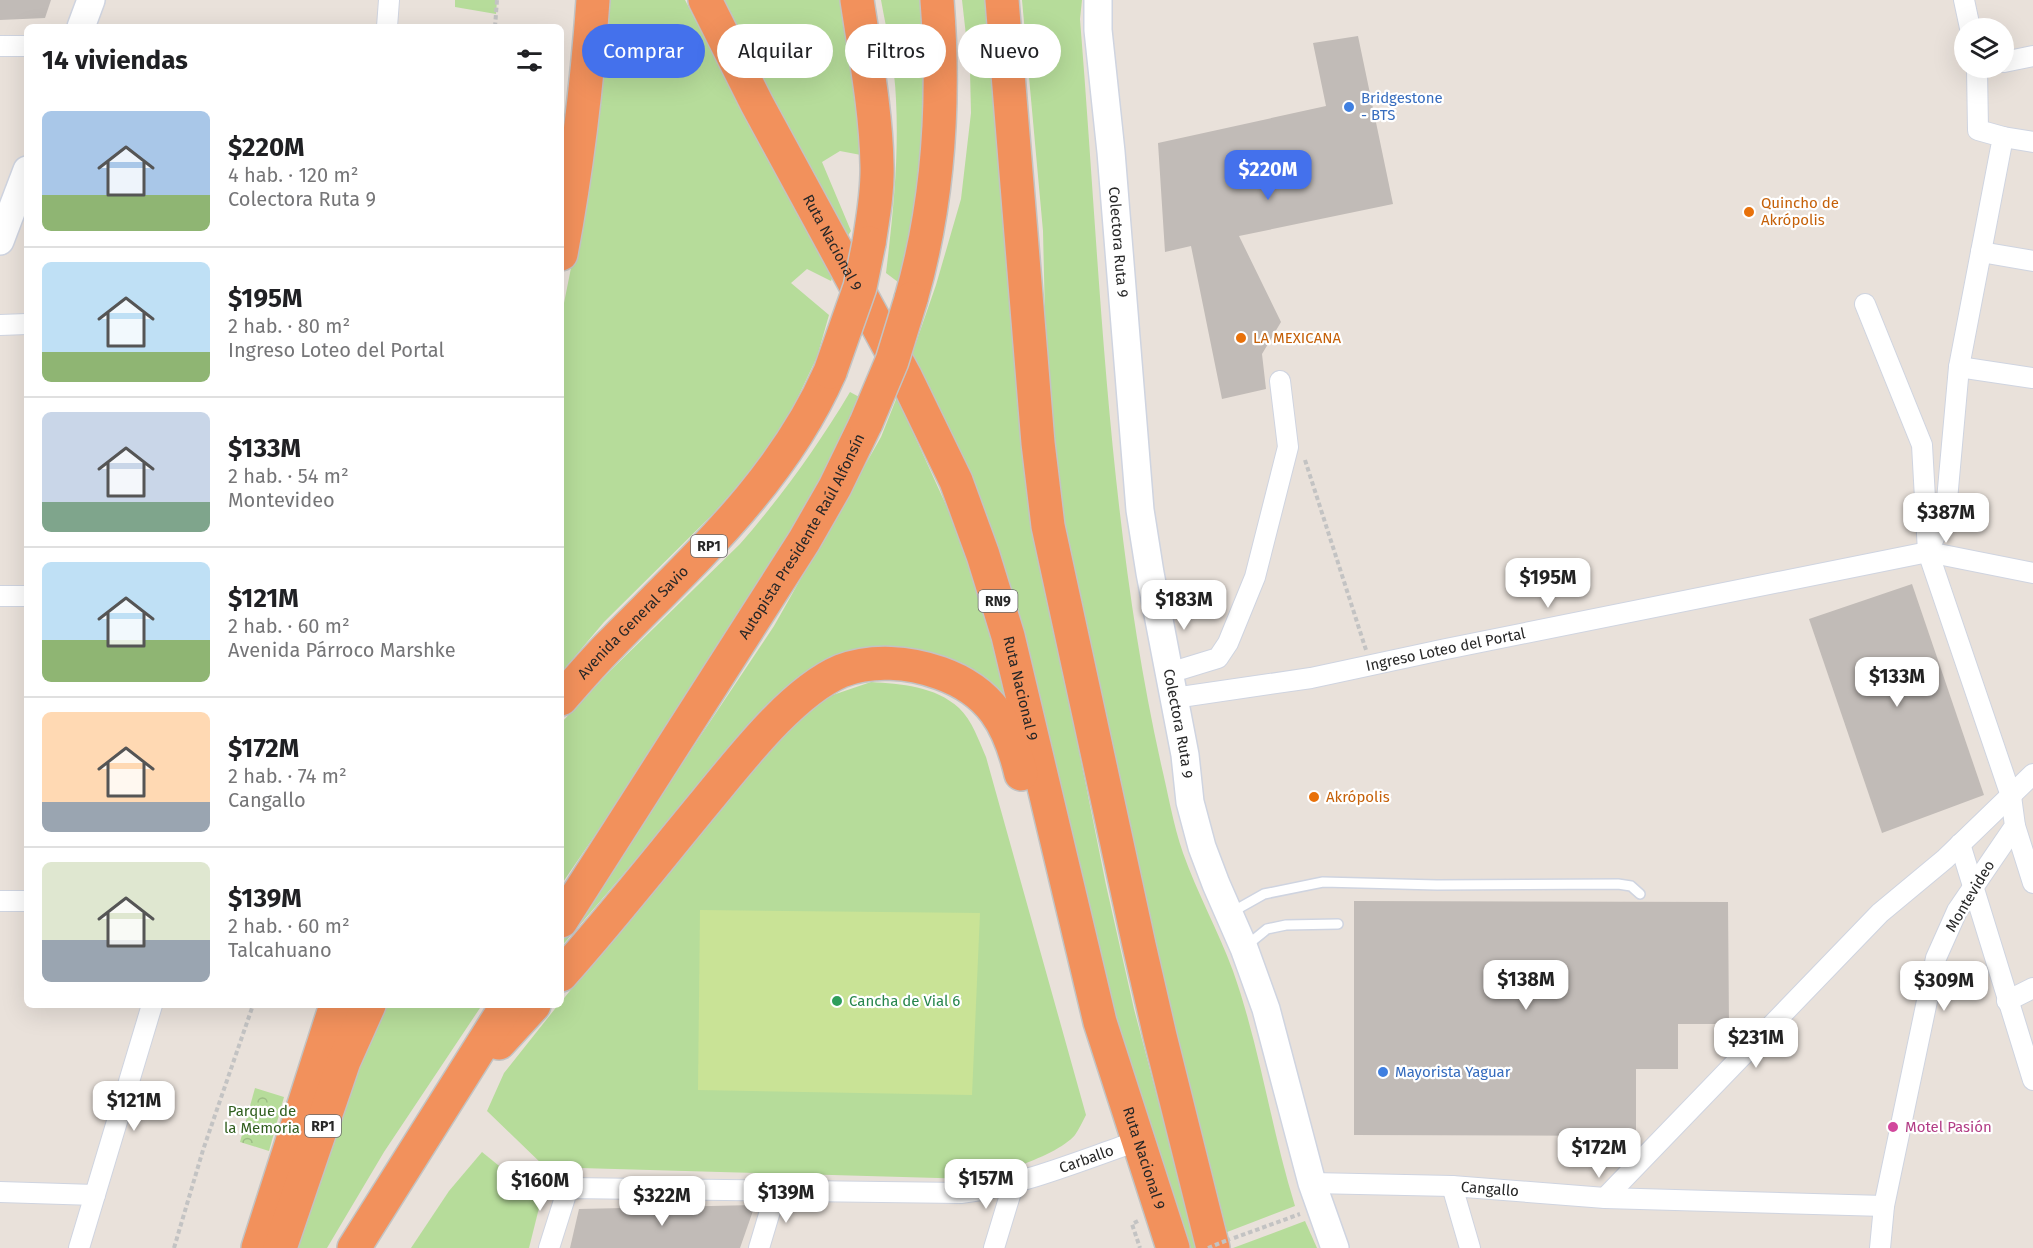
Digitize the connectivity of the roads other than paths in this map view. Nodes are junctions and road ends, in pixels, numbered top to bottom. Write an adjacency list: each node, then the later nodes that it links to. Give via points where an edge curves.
1 (91, 0): 11 (street)
2 (389, 0): 12 (street)
3 (593, 0): 21 (highway, via 584,111)
4 (705, 0): 58 (highway, Ruta Nacional 9 / RN9, via 906,378 956,481 1008,636)
5 (857, 0): 36 (highway, Avenida General Savio / RP1, bridge, via 870,81 877,165 860,287 830,372 795,439 725,529)
6 (937, 0): 47 (highway, Autopista Presidente Raúl Alfonsín, bridge, via 941,84 937,172 926,238 892,361 835,487 804,541)
7 (1002, 0): 70 (highway, via 1048,526 1138,945)
8 (1098, 0): 35 (street, Colectora Ruta 9, via 1140,510)
9 (1964, 0): 10 (street)
10 (1968, 18)
11 (82, 24)
12 (387, 24)
13 (0, 46): 14 (street)
14 (24, 46)
15 (2033, 56): 16 (street)
16 (2014, 60)
17 (1978, 78): 18 (street, via 1978,130)
18 (2003, 137): 19 (street); 23 (street)
19 (2033, 142)
20 (24, 178): 22 (street)
21 (564, 237)
22 (0, 241)
23 (1981, 252): 24 (street); 28 (street)
24 (2033, 261)
25 (1865, 304): 31 (street, via 1922,445)
26 (24, 324): 27 (street)
27 (0, 325)
28 (1959, 367): 29 (street); 31 (street, via 1946,511)
29 (2033, 378)
30 (1280, 381): 35 (street, via 1288,447 1256,577 1218,658)
31 (1928, 552): 32 (street); 35 (street, Ingreso Loteo del Portal, via 1311,678); 38 (street)
32 (2033, 573)
33 (0, 596): 34 (street)
34 (24, 596)
35 (1172, 686): 46 (street, Colectora Ruta 9, via 1190,802 1202,847)
36 (564, 696)
37 (2033, 774): 38 (street)
38 (2011, 796): 39 (street); 40 (street)
39 (2015, 826): 41 (street); 42 (street, Montevideo)
40 (1960, 844): 42 (street); 68 (street, via 1880,914)
41 (2033, 883)
42 (1973, 887): 52 (street); 69 (street, Montevideo, via 1957,911 1936,958)
43 (1640, 894): 46 (lane, via 1631,886 1618,884 1323,882 1264,894)
44 (0, 901): 45 (street)
45 (24, 901)
46 (1229, 914): 49 (street, Colectora Ruta 9)
47 (564, 916)
48 (1338, 924): 49 (lane, via 1267,929)
49 (1244, 948): 63 (street, Colectora Ruta 9, via 1266,1009)
50 (564, 971): 58 (highway, via 738,762 791,707 842,671 872,664 896,664 917,666 958,680 988,703 1008,730 1063,939 1077,982)
51 (2033, 988): 52 (street)
52 (2007, 1001): 59 (street)
53 (151, 1008): 67 (street)
54 (335, 1008): 72 (highway, RP1)
55 (368, 1008): 73 (highway, RP1, via 344,1061)
56 (505, 1008): 60 (highway)
57 (531, 1008): 60 (highway)
58 (1100, 1022): 61 (highway, Ruta Nacional 9 / RN9)
59 (2033, 1080)
60 (446, 1102): 74 (highway)
61 (1138, 1141): 62 (street, Carballo); 78 (highway, Ruta Nacional 9 / RN9)
62 (1014, 1182): 65 (street, Carballo, via 949,1194); 77 (street)
63 (1312, 1183): 64 (street, Cangallo); 79 (street, Colectora Ruta 9)
64 (1452, 1186): 68 (street, Cangallo); 80 (street)
65 (776, 1191): 75 (street, Carballo, via 568,1188); 76 (street)
66 (0, 1192): 67 (street)
67 (95, 1195): 71 (street)
68 (1605, 1198): 69 (street, Cangallo)
69 (1884, 1206): 81 (street, Montevideo)
70 (1222, 1244)
71 (79, 1248)
72 (258, 1248)
73 (280, 1248)
74 (354, 1248)
75 (549, 1248)
76 (759, 1248)
77 (994, 1248)
78 (1173, 1248)
79 (1335, 1248)
80 (1470, 1248)
81 (1880, 1248)

